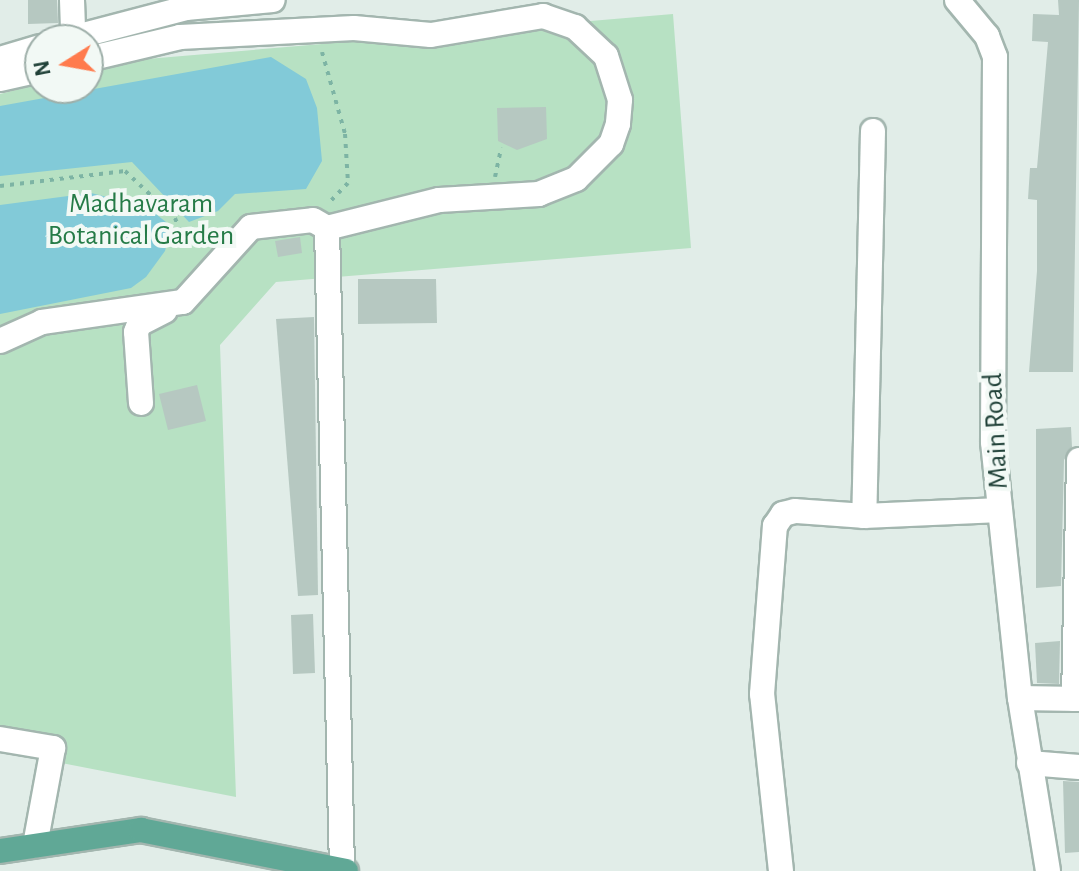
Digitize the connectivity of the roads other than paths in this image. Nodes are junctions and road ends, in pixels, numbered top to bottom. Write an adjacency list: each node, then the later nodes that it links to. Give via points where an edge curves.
1 (72, 0): 5 (street)
2 (273, 0): 4 (street)
3 (957, 0): 18 (street, Main Road, via 987,36 997,80 989,284)
4 (237, 1): 6 (street)
5 (70, 24)
6 (104, 30)
7 (24, 52): 9 (street)
8 (104, 55): 13 (street, via 180,37 451,33 543,16 592,40 618,88 611,144 597,162 557,188 420,204)
9 (0, 59)
10 (24, 74): 11 (street)
11 (0, 79)
12 (873, 131): 19 (street)
13 (320, 224): 14 (street, via 251,227); 27 (street)
14 (183, 302): 15 (street, via 42,322); 16 (street, via 139,324)
15 (0, 341)
16 (141, 403)
17 (1079, 460): 21 (street)
18 (1000, 510): 19 (street); 20 (street, Main Road)
19 (864, 516): 28 (street, via 795,511 775,526 762,694)
20 (1020, 698): 21 (street); 23 (street, Main Road)
21 (1077, 699)
22 (0, 739): 25 (street, via 53,748)
23 (1029, 763): 24 (street); 29 (street, Main Road)
24 (1079, 767)
25 (35, 845): 26 (main road); 27 (main road, via 141,830)
26 (0, 851)
27 (344, 871)
28 (781, 871)
29 (1048, 871)

